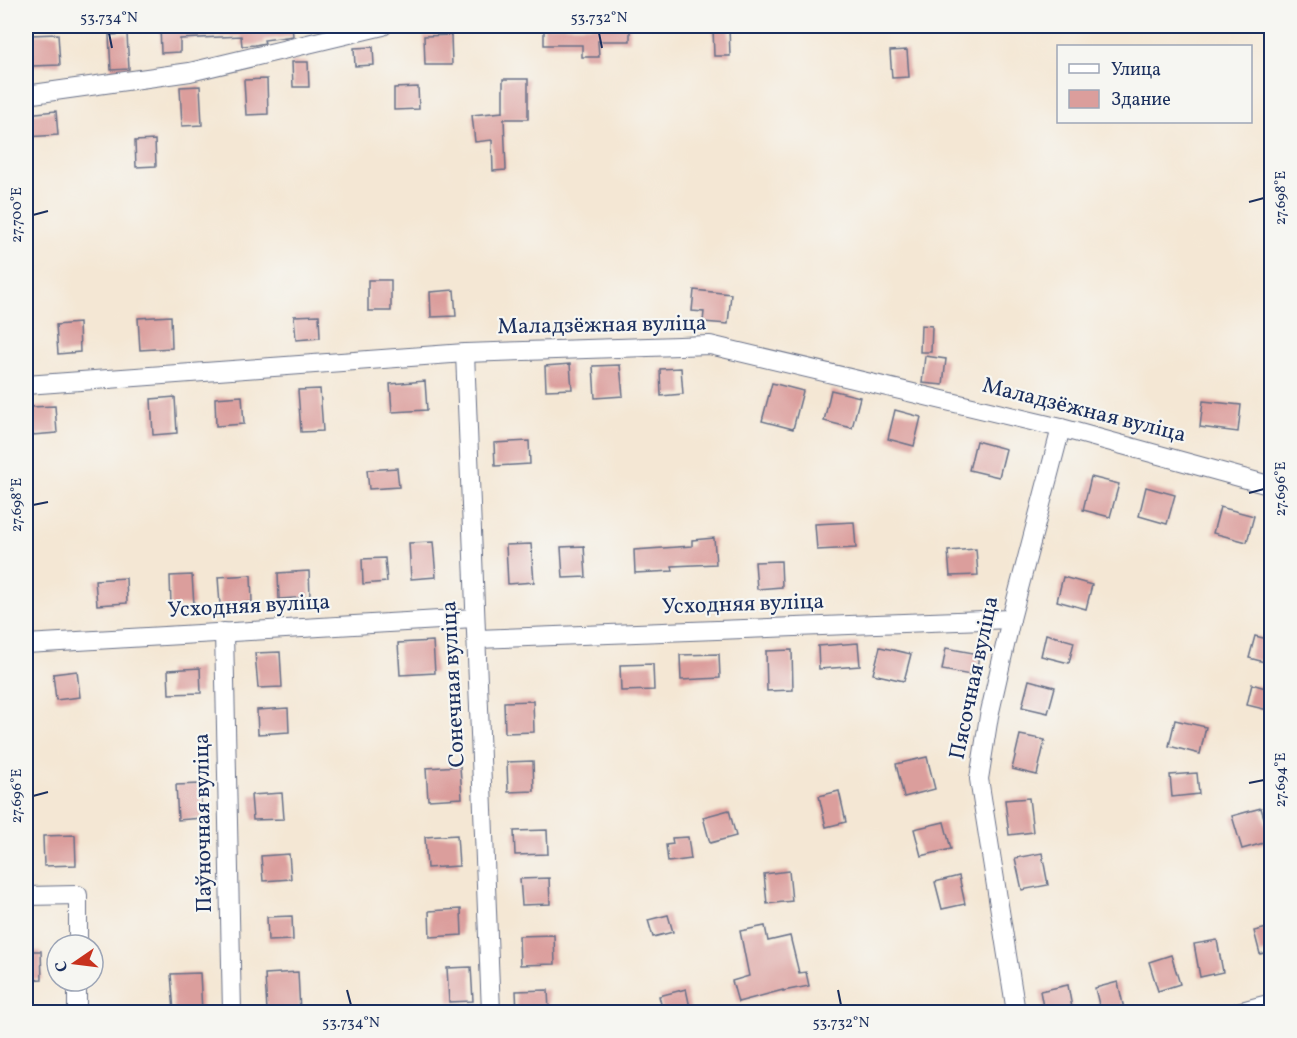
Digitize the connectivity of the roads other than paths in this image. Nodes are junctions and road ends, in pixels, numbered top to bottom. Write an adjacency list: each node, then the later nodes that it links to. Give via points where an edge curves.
1 (383, 26): 2 (street, via 190,72)
2 (26, 95)
3 (465, 353): 4 (street, Маладзёжная вуліца); 5 (street, Маладзёжная вуліца, via 710,345); 7 (street, Сонечная вуліца)
4 (26, 385)
5 (1061, 428): 6 (street, Маладзёжная вуліца); 8 (street, Пясочная вуліца)
6 (1272, 486)
7 (474, 618): 9 (street, Усходняя вуліца); 10 (street, Сонечная вуліца)
8 (1011, 619): 10 (street, Усходняя вуліца); 19 (street, Пясочная вуліца, via 979,779)
9 (224, 632): 11 (street, Усходняя вуліца); 17 (street, Паўночная вуліца)
10 (477, 639): 18 (street, Сонечная вуліца)
11 (26, 644)
12 (26, 896): 13 (street, via 78,895)
13 (78, 933)
14 (77, 993): 16 (street)
15 (1272, 1003): 20 (street)
16 (77, 1012)
17 (232, 1012)
18 (491, 1012)
19 (1016, 1012)
20 (1238, 1012)

